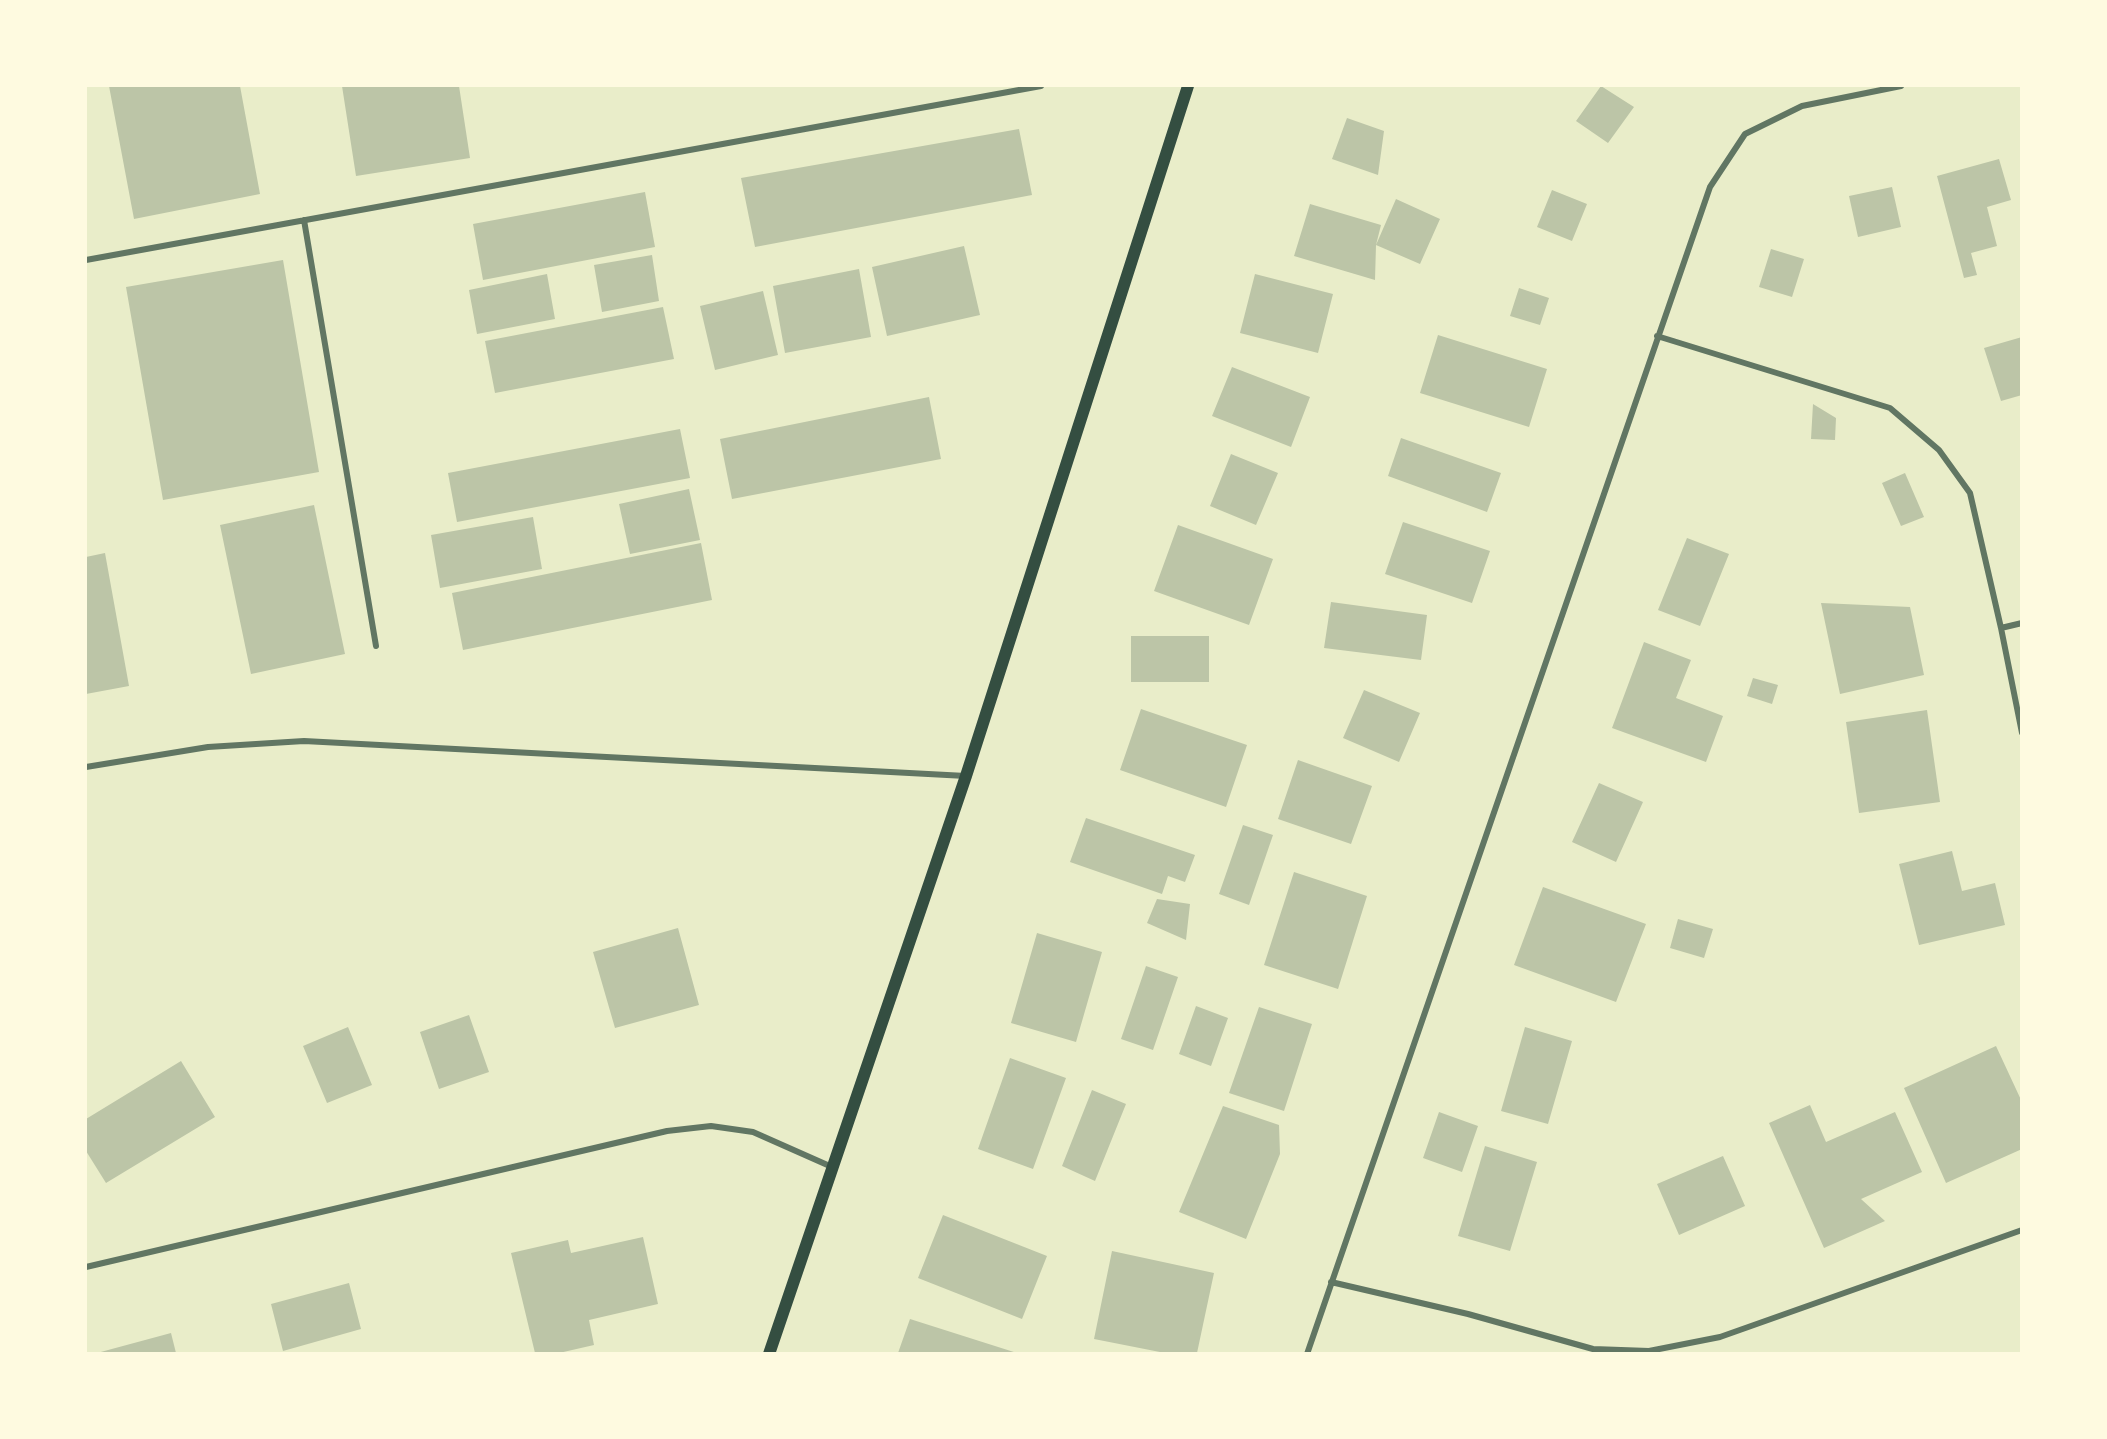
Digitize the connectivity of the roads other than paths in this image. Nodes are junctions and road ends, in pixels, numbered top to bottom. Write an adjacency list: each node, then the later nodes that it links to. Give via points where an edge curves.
1 (1041, 86): 4 (street)
2 (1188, 86): 12 (main road)
3 (1901, 86): 6 (street, via 1802,106 1745,134 1710,187)
4 (304, 220): 5 (street); 9 (street)
5 (86, 260)
6 (1657, 336): 8 (street, via 1890,408 1939,450 1970,493); 16 (street)
7 (2022, 623): 8 (street)
8 (2001, 628): 10 (street)
9 (376, 646)
10 (2022, 733)
11 (86, 767): 12 (street, via 208,747 304,741)
12 (966, 776): 13 (main road)
13 (832, 1167): 15 (street, via 753,1132 711,1126 667,1131); 17 (main road)
14 (2022, 1230): 16 (street, via 1720,1337 1649,1351 1593,1349)
15 (86, 1267)
16 (1331, 1282): 18 (street)
17 (769, 1353)
18 (1307, 1353)

